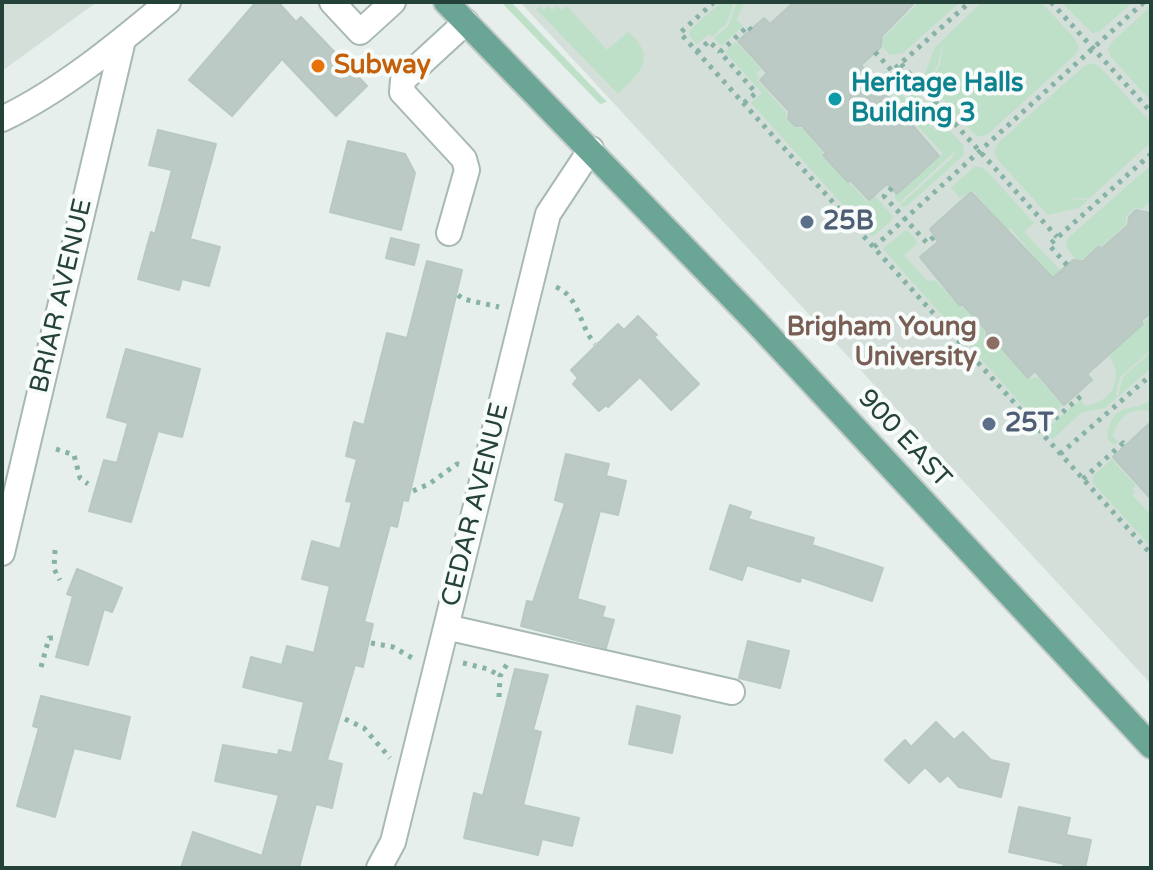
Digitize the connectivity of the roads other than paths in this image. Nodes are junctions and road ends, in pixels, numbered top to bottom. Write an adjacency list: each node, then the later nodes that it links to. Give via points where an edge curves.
1 (168, 2): 6 (street)
2 (332, 2): 3 (street, via 360,32)
3 (393, 2)
4 (446, 2): 5 (main road, 900 EAST)
5 (466, 22): 8 (main road, 900 EAST); 9 (street, via 403,80 402,92 464,159 467,170)
6 (123, 40): 7 (street); 10 (street, BRIAR AVENUE)
7 (2, 119)
8 (591, 149): 11 (street, CEDAR AVENUE, via 548,214); 13 (main road, 900 EAST)
9 (449, 233)
10 (2, 553)
11 (446, 627): 12 (street); 14 (street, CEDAR AVENUE, via 393,842)
12 (732, 692)
13 (1151, 746)
14 (379, 868)

